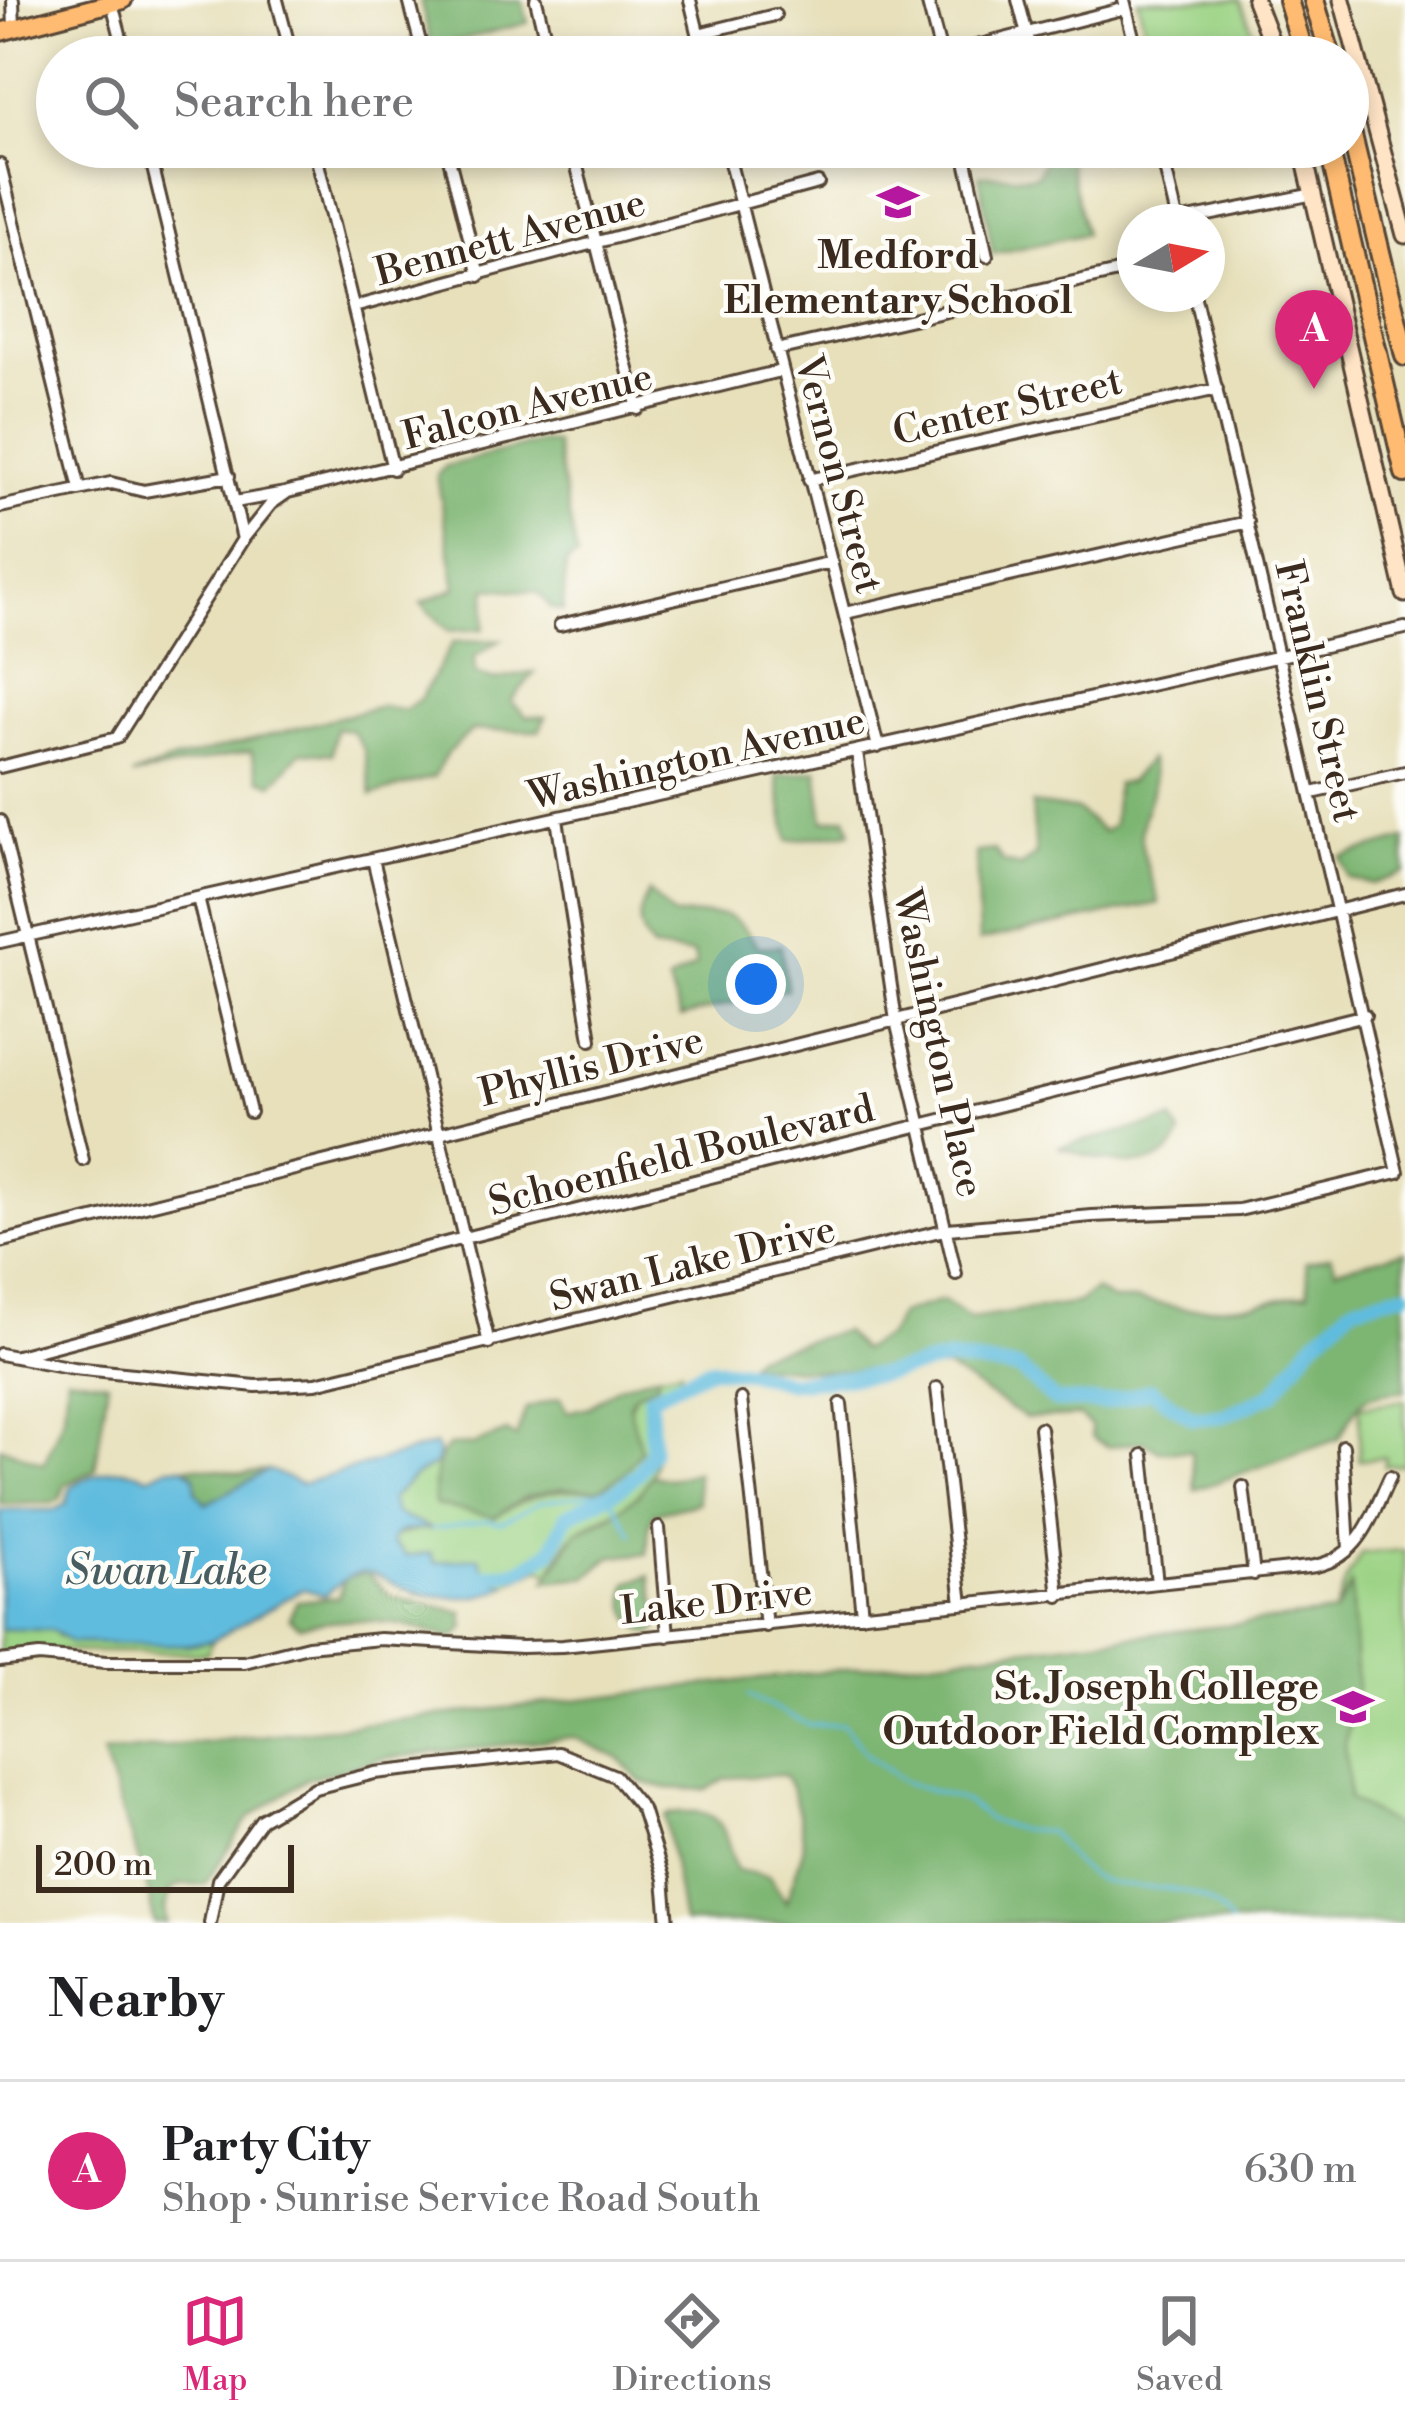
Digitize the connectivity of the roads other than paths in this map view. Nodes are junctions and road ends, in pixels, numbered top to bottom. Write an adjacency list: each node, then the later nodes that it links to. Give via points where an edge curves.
1 (13, 0): 15 (street)
2 (277, 0): 19 (street)
3 (410, 0): 20 (street)
4 (536, 0): 21 (street)
5 (690, 0): 16 (street)
6 (927, 0): 22 (street)
7 (1018, 0): 17 (street)
8 (1255, 0): 25 (main road)
9 (1288, 0): 26 (highway)
10 (1314, 0): 27 (highway)
11 (1342, 0): 28 (main road)
12 (117, 1): 15 (main road); 18 (street)
13 (1125, 4): 17 (street); 24 (street)
14 (775, 15): 16 (street)
15 (7, 30)
16 (698, 34)
17 (1027, 34): 23 (street)
18 (122, 36)
19 (286, 36)
20 (419, 36)
21 (545, 36)
22 (936, 36)
23 (1019, 36)
24 (1133, 36)
25 (1269, 36)
26 (1299, 36)
27 (1325, 36)
28 (1353, 36)
29 (1369, 86): 41 (main road)
30 (0, 165): 63 (street)
31 (153, 168): 61 (street)
32 (319, 168): 52 (street)
33 (451, 168): 51 (street)
34 (577, 168): 48 (street)
35 (731, 168): 45 (street, Vernon Street)
36 (967, 168): 49 (street)
37 (1165, 168): 44 (street)
38 (1307, 168): 43 (main road)
39 (1334, 168): 60 (highway)
40 (1360, 168): 55 (highway)
41 (1399, 181): 47 (main road)
42 (818, 183): 45 (street, Bennett Avenue)
43 (1314, 194): 46 (street); 70 (main road)
44 (1174, 204)
45 (740, 206): 48 (street, Bennett Avenue); 54 (street, Vernon Street)
46 (1225, 212)
47 (1405, 235)
48 (596, 245): 51 (street, Bennett Avenue); 58 (street)
49 (986, 256)
50 (1117, 272): 54 (street)
51 (479, 276): 52 (street, Bennett Avenue)
52 (354, 307): 59 (street)
53 (1198, 312): 57 (street, Franklin Street)
54 (776, 350): 56 (street, Vernon Street)
55 (1405, 356)
56 (780, 371): 58 (street, Falcon Avenue); 62 (street, Vernon Street)
57 (1217, 389): 62 (street, Center Street); 67 (street, Franklin Street)
58 (638, 409): 59 (street, Falcon Avenue)
59 (393, 469): 64 (street, Falcon Avenue)
60 (1405, 473)
61 (229, 476): 63 (street, via 144,491 111,483); 65 (street)
62 (809, 480): 69 (street, Vernon Street)
63 (80, 488): 66 (street)
64 (288, 492): 65 (street, Falcon Avenue); 68 (street)
65 (235, 502): 68 (street)
66 (0, 506)
67 (1248, 522): 71 (street); 74 (street, Franklin Street)
68 (243, 539): 77 (street, via 117,738)
69 (832, 562): 71 (street, Vernon Street); 72 (street)
70 (1405, 594)
71 (845, 613): 75 (street, Vernon Street)
72 (560, 625)
73 (1405, 628): 74 (street, Washington Avenue)
74 (1280, 655): 75 (street, Washington Avenue); 79 (street, Franklin Street)
75 (878, 747): 76 (street, Washington Avenue)
76 (857, 752): 80 (street, Washington Avenue); 89 (street, Washington Place)
77 (0, 767)
78 (1405, 772): 79 (street)
79 (1312, 794): 85 (street, Franklin Street)
80 (557, 819): 82 (street, Washington Avenue); 90 (street)
81 (0, 820): 86 (street)
82 (373, 860): 84 (street, Washington Avenue); 93 (street)
83 (1405, 894): 85 (street, Phyllis Drive)
84 (199, 898): 86 (street, Washington Avenue); 91 (street)
85 (1339, 909): 88 (street, Franklin Street); 89 (street, Phyllis Drive)
86 (29, 935): 87 (street, Washington Avenue); 94 (street)
87 (0, 942)
88 (1364, 1016): 92 (street, Schoenfield Boulevard); 95 (street, Franklin Street)
89 (896, 1021): 92 (street, Washington Place); 93 (street, Phyllis Drive)
90 (591, 1040)
91 (250, 1112)
92 (922, 1126): 96 (street, Washington Place); 97 (street, Schoenfield Boulevard)
93 (437, 1133): 97 (street); 98 (street, Phyllis Drive)
94 (83, 1160)
95 (1398, 1172): 96 (street, Swan Lake Drive, via 1239,1210)
96 (948, 1229): 99 (street, Washington Place); 100 (street, Swan Lake Drive)
97 (464, 1238): 100 (street); 101 (street, Schoenfield Boulevard)
98 (0, 1242)
99 (956, 1274)
100 (489, 1342): 101 (street, Swan Lake Drive, via 291,1386)
101 (7, 1356)
102 (937, 1388): 115 (street)
103 (741, 1399): 117 (street)
104 (841, 1404): 116 (street)
105 (1040, 1428): 114 (street)
106 (1343, 1447): 111 (street)
107 (1142, 1455): 113 (street)
108 (1390, 1477): 111 (street)
109 (1243, 1487): 112 (street)
110 (658, 1528): 118 (street)
111 (1349, 1549): 112 (street, Lake Drive, via 1335,1564)
112 (1254, 1574): 113 (street, Lake Drive)
113 (1157, 1583): 114 (street, Lake Drive)
114 (1059, 1596): 115 (street, Lake Drive)
115 (962, 1604): 116 (street, Lake Drive)
116 (862, 1615): 117 (street, Lake Drive)
117 (766, 1625): 118 (street, Lake Drive)
118 (668, 1636): 119 (street, Lake Drive, via 521,1647 380,1639 244,1662)
119 (0, 1661)
120 (210, 1923): 121 (street, via 218,1880 261,1820 315,1788 375,1773 558,1754 615,1776 642,1809)
121 (668, 1923)

